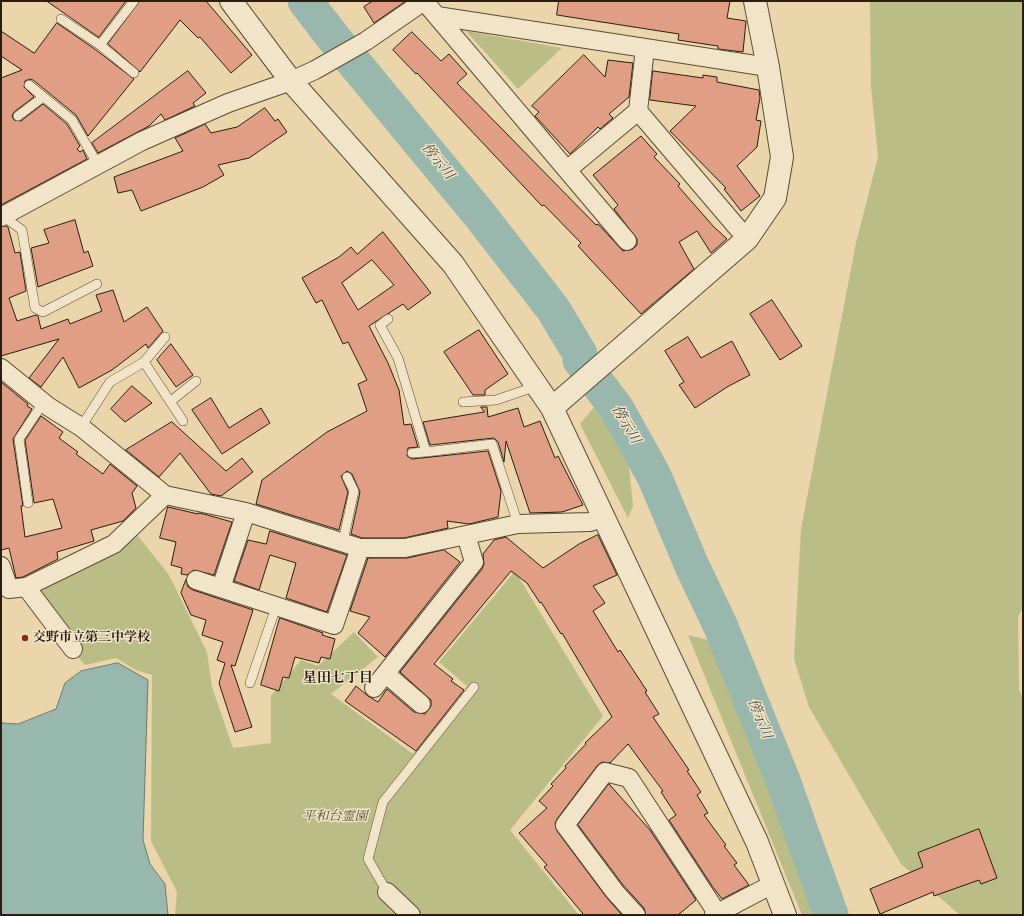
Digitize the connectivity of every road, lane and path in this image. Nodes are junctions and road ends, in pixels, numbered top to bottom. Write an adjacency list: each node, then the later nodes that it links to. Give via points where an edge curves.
1 (134, 1): 7 (lane)
2 (231, 1): 11 (street)
3 (424, 1): 5 (street); 11 (street, via 366,41 316,70)
4 (755, 1): 9 (street)
5 (437, 16): 8 (street); 17 (street)
6 (61, 19): 7 (lane)
7 (100, 45): 10 (lane)
8 (645, 48): 9 (street); 14 (street)
9 (768, 67): 19 (street, via 782,157 775,198)
10 (134, 73)
11 (291, 81): 16 (street, via 228,103 142,141); 27 (street, via 453,264)
12 (29, 85): 13 (lane)
13 (43, 97): 15 (lane); 16 (lane, via 72,120)
14 (638, 111): 17 (street); 19 (street)
15 (18, 116)
16 (98, 165): 18 (street)
17 (567, 170): 20 (street)
18 (2, 217): 21 (lane, via 22,230 35,308 44,312)
19 (747, 239): 31 (street)
20 (627, 241)
21 (97, 284)
22 (388, 319): 34 (lane, via 380,326 398,358)
23 (165, 337): 24 (lane)
24 (144, 362): 28 (lane); 33 (lane, via 110,382)
25 (1, 368): 30 (street)
26 (196, 381): 28 (lane)
27 (538, 386): 29 (lane, via 496,400); 31 (street)
28 (171, 401): 32 (lane)
29 (463, 402)
30 (43, 403): 33 (street); 38 (lane, via 19,439)
31 (552, 408): 40 (street)
32 (184, 421)
33 (81, 427): 37 (street)
34 (426, 452): 35 (lane); 41 (lane, via 492,444)
35 (412, 453)
36 (347, 476): 43 (lane, via 354,491)
37 (165, 495): 39 (street); 47 (street, via 114,544)
38 (28, 503)
39 (246, 512): 43 (street); 48 (street)
40 (604, 517): 41 (street, via 590,522); 56 (street, via 757,842)
41 (518, 524): 42 (street)
42 (466, 535): 44 (street, via 405,548); 51 (street, via 474,562 403,637)
43 (342, 541): 44 (street)
44 (360, 548): 49 (street, via 334,625)
45 (1, 566): 47 (street, via 9,589)
46 (196, 580): 48 (street)
47 (26, 587): 50 (street)
48 (221, 588): 49 (street)
49 (276, 607): 52 (lane)
50 (73, 649)
51 (386, 674): 54 (street); 55 (street)
52 (250, 683)
53 (474, 687): 57 (lane, via 383,802 368,859)
54 (374, 688)
55 (422, 704)
56 (773, 884): 58 (street); 61 (street)
57 (387, 892): 59 (street)
58 (716, 914): 60 (street, via 629,778 606,772 565,825 615,892)
59 (411, 915)
60 (636, 915)
61 (785, 915)

